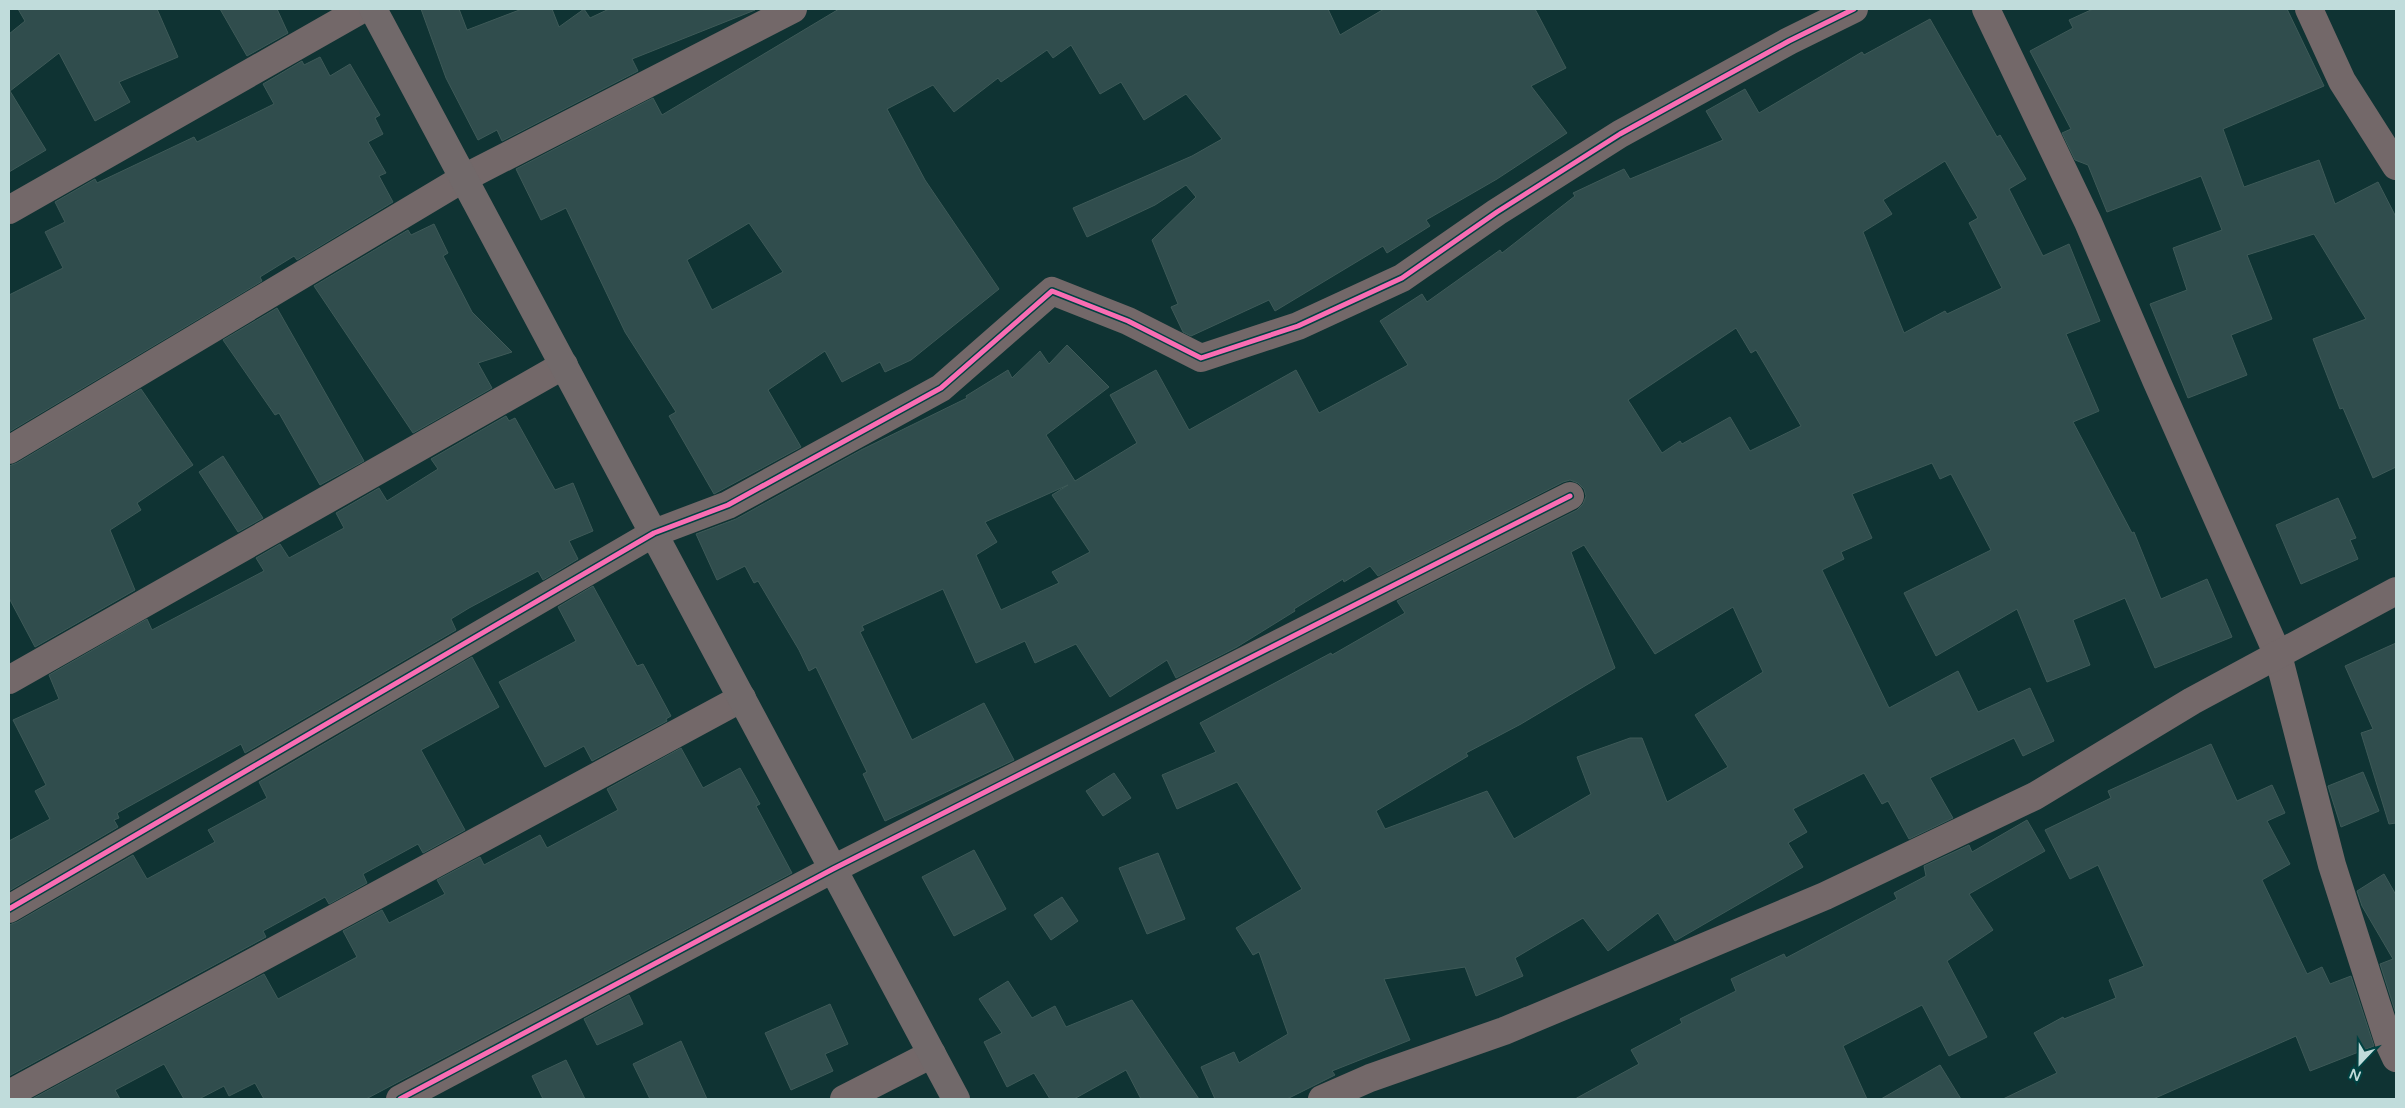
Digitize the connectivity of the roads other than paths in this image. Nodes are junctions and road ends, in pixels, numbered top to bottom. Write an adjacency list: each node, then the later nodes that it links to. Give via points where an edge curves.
1 (362, 9): 9 (street)
2 (373, 9): 8 (main road)
3 (793, 9): 8 (street)
4 (1854, 9): 13 (street, via 1620,134 1497,212 1402,278 1298,326 1201,358 1128,321 1052,291 941,388 728,506)
5 (1986, 9): 15 (street, via 2088,222)
6 (2309, 9): 7 (street, via 2342,81)
7 (2396, 166)
8 (464, 178): 10 (main road); 11 (street)
9 (9, 210)
10 (564, 365): 13 (main road); 16 (street)
11 (9, 450)
12 (1570, 496): 18 (street)
13 (654, 533): 17 (main road); 19 (street)
14 (2396, 591): 15 (street)
15 (2278, 655): 21 (street, via 2332,865); 26 (street, via 2192,701 2035,796 1826,896 1504,1031 1370,1078)
16 (9, 680)
17 (742, 698): 18 (main road); 22 (street)
18 (833, 869): 20 (main road); 23 (street)
19 (9, 909)
20 (932, 1054): 24 (street); 25 (main road)
21 (2396, 1058)
22 (9, 1094)
23 (400, 1099)
24 (844, 1099)
25 (956, 1099)
26 (1322, 1099)

